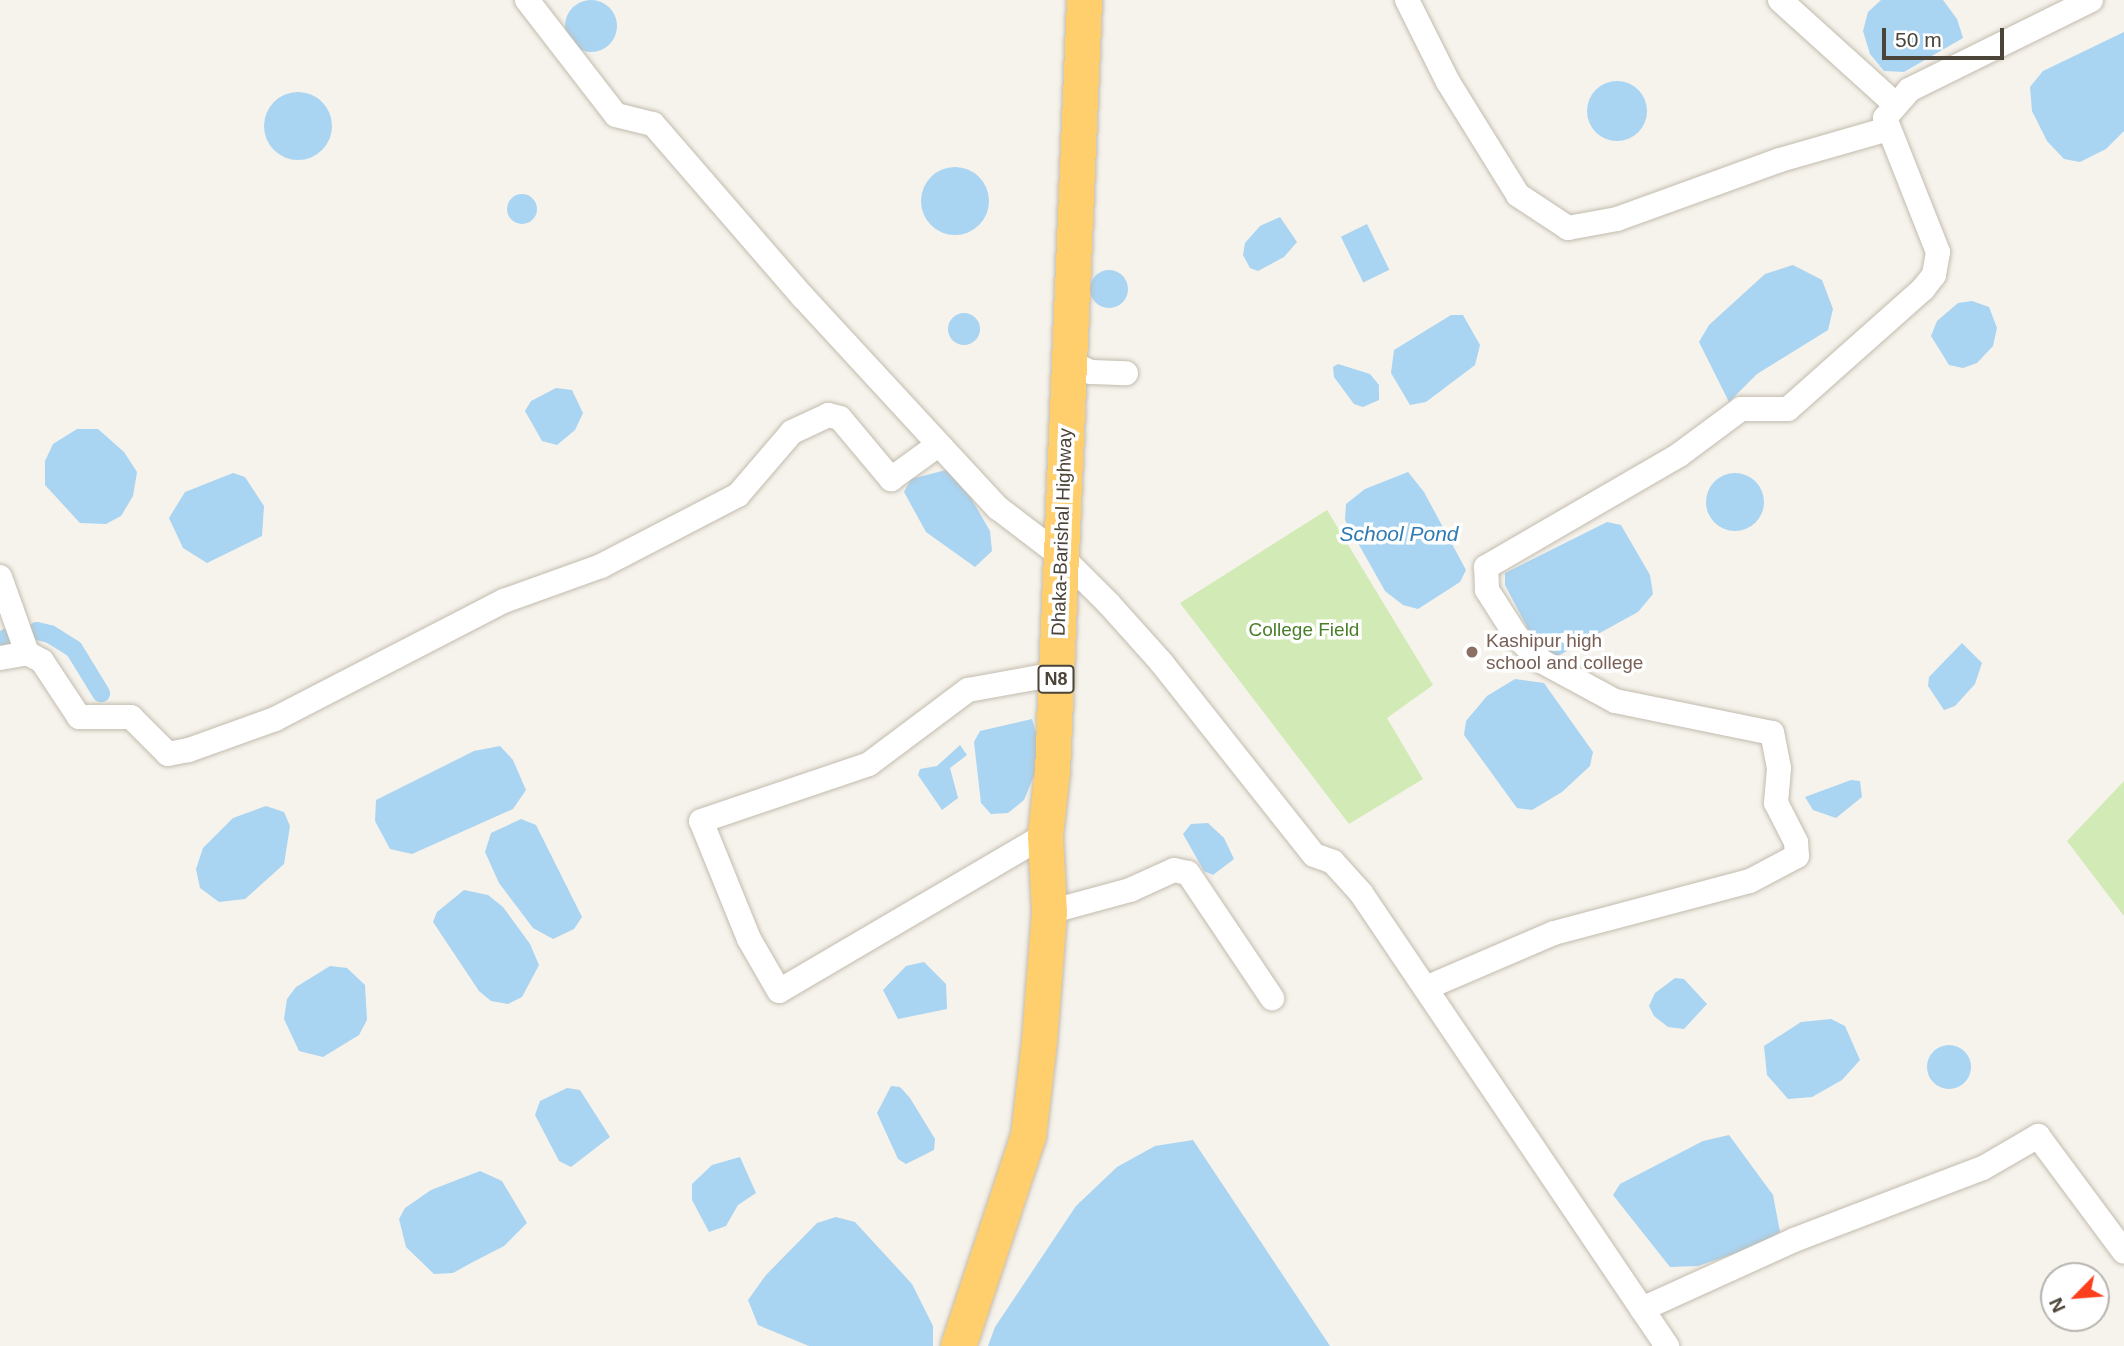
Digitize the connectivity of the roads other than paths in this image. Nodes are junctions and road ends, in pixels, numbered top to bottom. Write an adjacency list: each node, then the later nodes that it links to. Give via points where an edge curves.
1 (527, 0): 10 (street, via 616,116 653,124)
2 (1084, 0): 8 (highway, Dhaka-Barishal Highway / N8)
3 (1407, 0): 7 (street, via 1448,82 1518,195 1568,228 1617,219 1780,160)
4 (1780, 0): 6 (street)
5 (2091, 0): 6 (street, via 1909,90)
6 (1894, 103): 7 (street, via 1885,118)
7 (1888, 129): 18 (street, via 1938,252 1934,275 1923,289 1788,409 1741,409 1655,470 1486,567 1484,578 1486,590 1517,637 1541,661 1615,701 1772,733 1779,768 1776,803 1796,842 1797,856 1750,881 1554,933)
8 (1066, 361): 9 (street, via 1091,372); 11 (highway, Dhaka-Barishal Highway / N8)
9 (1126, 373)
10 (938, 445): 11 (street, via 998,508); 13 (street, via 891,479 840,418 828,415 792,432 738,495 601,566 504,601 275,719 189,750 167,754 131,717 79,717 42,661)
11 (1060, 556): 15 (highway, Dhaka-Barishal Highway / N8); 18 (street, via 1161,662 1314,855 1333,862 1361,893)
12 (0, 577): 13 (street)
13 (27, 653): 14 (street)
14 (0, 658)
15 (1056, 674): 16 (highway, Dhaka-Barishal Highway / N8); 16 (street, via 968,690 869,764 701,821 749,939 779,991)
16 (1045, 835): 17 (highway, Dhaka-Barishal Highway / N8)
17 (1049, 912): 19 (street, via 1130,890 1174,870 1188,873); 22 (highway, Dhaka-Barishal Highway / N8, via 1028,1136)
18 (1428, 987): 21 (street)
19 (1272, 998)
20 (2124, 1252): 21 (street, via 2038,1136 1983,1168 1794,1240)
21 (1642, 1309): 23 (street)
22 (958, 1346)
23 (1667, 1346)

